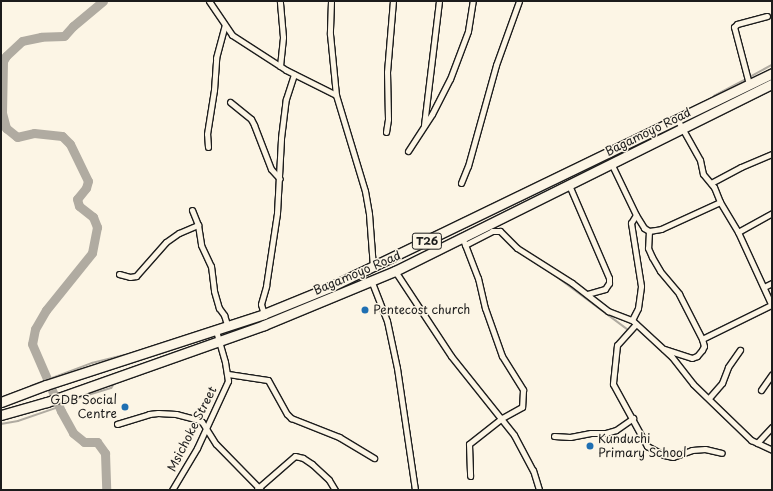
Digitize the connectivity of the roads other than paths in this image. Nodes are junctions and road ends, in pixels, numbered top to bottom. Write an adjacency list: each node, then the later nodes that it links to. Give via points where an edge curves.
1 (209, 1): 9 (street)
2 (280, 1): 10 (street, via 283,37)
3 (331, 1): 15 (street, via 330,34)
4 (393, 1): 20 (street, via 387,72)
5 (439, 1): 18 (street)
6 (473, 1): 18 (street, via 468,31 461,51 444,92)
7 (519, 1): 26 (street, via 496,65)
8 (767, 16): 13 (street, via 736,24 734,27)
9 (225, 25): 10 (street, via 232,35); 21 (street, via 216,58 207,134)
10 (280, 66): 12 (street)
11 (772, 73): 13 (highway, Bagamoyo Road / T26)
12 (294, 74): 15 (street); 25 (street, via 286,99)
13 (749, 84): 17 (highway, Bagamoyo Road / T26)
14 (772, 84): 19 (highway, Bagamoyo Road / T26)
15 (336, 95): 37 (street, via 370,214)
16 (230, 102): 25 (street, via 251,119 271,169)
17 (677, 119): 19 (street); 37 (highway, Bagamoyo Road / T26)
18 (424, 126): 22 (street)
19 (682, 129): 24 (highway, Bagamoyo Road / T26); 27 (street, via 700,160 703,174)
20 (386, 132)
21 (208, 147)
22 (408, 151)
23 (772, 154): 27 (street)
24 (611, 163): 28 (highway, Bagamoyo Road / T26); 32 (street)
25 (280, 179): 45 (street, via 269,266 261,304)
26 (461, 183)
27 (711, 183): 29 (street)
28 (568, 185): 36 (highway, Bagamoyo Road / T26); 43 (street, via 609,278 605,289)
29 (720, 202): 34 (street, via 661,229); 35 (street)
30 (192, 210): 33 (street)
31 (772, 213): 35 (street)
32 (636, 215): 34 (street); 46 (street, via 631,223 641,286)
33 (198, 225): 39 (street, via 166,242 136,276); 47 (street, via 202,245 211,266 214,291)
34 (649, 231): 49 (street, via 648,248 652,257 679,294)
35 (738, 232): 42 (street)
36 (463, 242): 38 (highway, Bagamoyo Road / T26); 43 (street, via 492,231 500,231 517,248); 59 (street, via 478,278 485,308 502,356 523,390 522,407)
37 (373, 266): 45 (highway, Bagamoyo Road / T26)
38 (395, 271): 40 (highway, Bagamoyo Road / T26); 59 (street, via 451,356)
39 (119, 274)
40 (372, 280): 50 (highway, Bagamoyo Road / T26); 73 (street, via 387,321 397,368)
41 (772, 283): 42 (street)
42 (764, 287): 44 (street)
43 (588, 294): 46 (street, via 608,311)
44 (771, 306): 49 (street)
45 (264, 314): 47 (highway, Bagamoyo Road / T26)
46 (634, 322): 51 (street); 60 (street, via 617,345 613,384)
47 (228, 327): 48 (highway, Bagamoyo Road / T26)
48 (216, 331): 50 (street); 57 (highway, Bagamoyo Road / T26)
49 (702, 339): 51 (street, via 702,350 698,356 692,358)
50 (219, 341): 53 (street); 58 (highway, Bagamoyo Road / T26, via 47,402)
51 (662, 348): 56 (street)
52 (740, 350): 56 (street, via 731,362 722,383)
53 (228, 374): 62 (street, Msichoke Street, via 226,386); 68 (street, via 268,380 291,418 339,437)
54 (772, 374): 55 (street)
55 (761, 390)
56 (708, 398): 65 (street)
57 (1, 402)
58 (1, 415)
59 (502, 418): 69 (street, via 469,444); 74 (street, via 524,452)
60 (633, 418): 64 (street, via 616,430 606,433); 67 (street, via 647,446 664,456 673,457 705,448)
61 (116, 424): 62 (street, via 158,413 176,414 198,420)
62 (205, 426): 70 (street, via 216,444); 71 (street, Msichoke Street, via 196,448)
63 (772, 427): 65 (street)
64 (554, 436)
65 (757, 443): 66 (street)
66 (772, 450)
67 (722, 453)
68 (374, 458)
69 (470, 476)
70 (259, 489): 72 (street, via 295,456 312,464 329,480)
71 (172, 490)
72 (335, 490)
73 (415, 490)
74 (539, 490)

